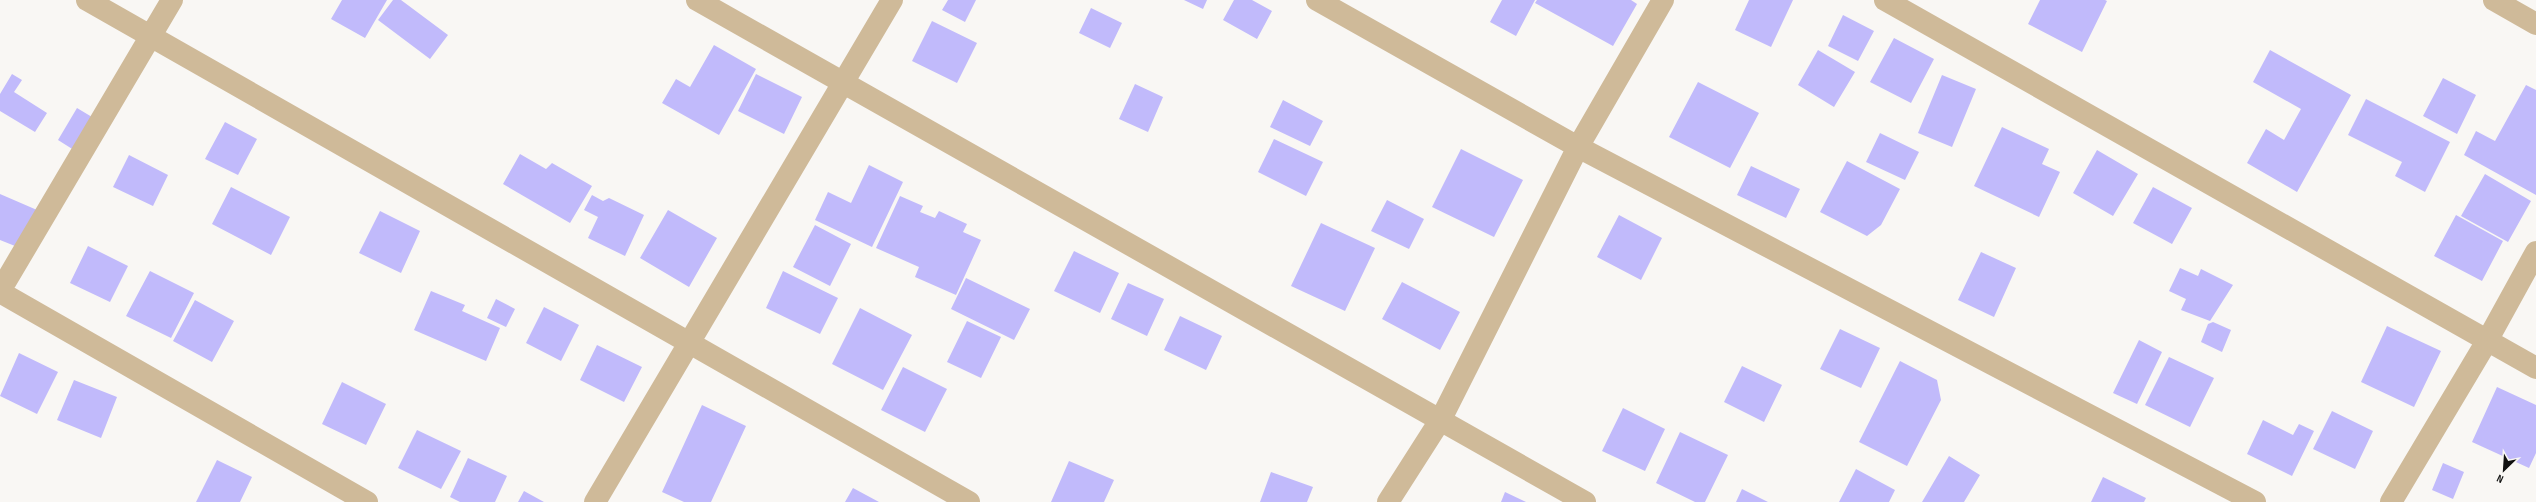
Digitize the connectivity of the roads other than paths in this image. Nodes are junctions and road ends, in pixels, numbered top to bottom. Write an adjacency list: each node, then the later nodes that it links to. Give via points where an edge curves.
1 (87, 0): 10 (street)
2 (172, 0): 10 (street)
3 (697, 0): 11 (street)
4 (892, 0): 11 (street)
5 (1317, 0): 12 (street)
6 (1663, 0): 12 (street)
7 (1885, 0): 15 (street)
8 (2494, 0): 9 (street)
9 (2536, 24)
10 (151, 37): 14 (street); 16 (street)
11 (843, 81): 16 (street); 18 (street)
12 (1578, 147): 18 (street); 24 (street)
13 (2536, 252): 15 (street)
14 (0, 291): 19 (street)
15 (2487, 342): 17 (street); 25 (street)
16 (687, 343): 20 (street); 21 (street)
17 (2536, 368)
18 (1441, 419): 22 (street); 23 (street)
19 (368, 502)
20 (595, 502)
21 (969, 502)
22 (1388, 502)
23 (1585, 502)
24 (2254, 502)
25 (2391, 502)

